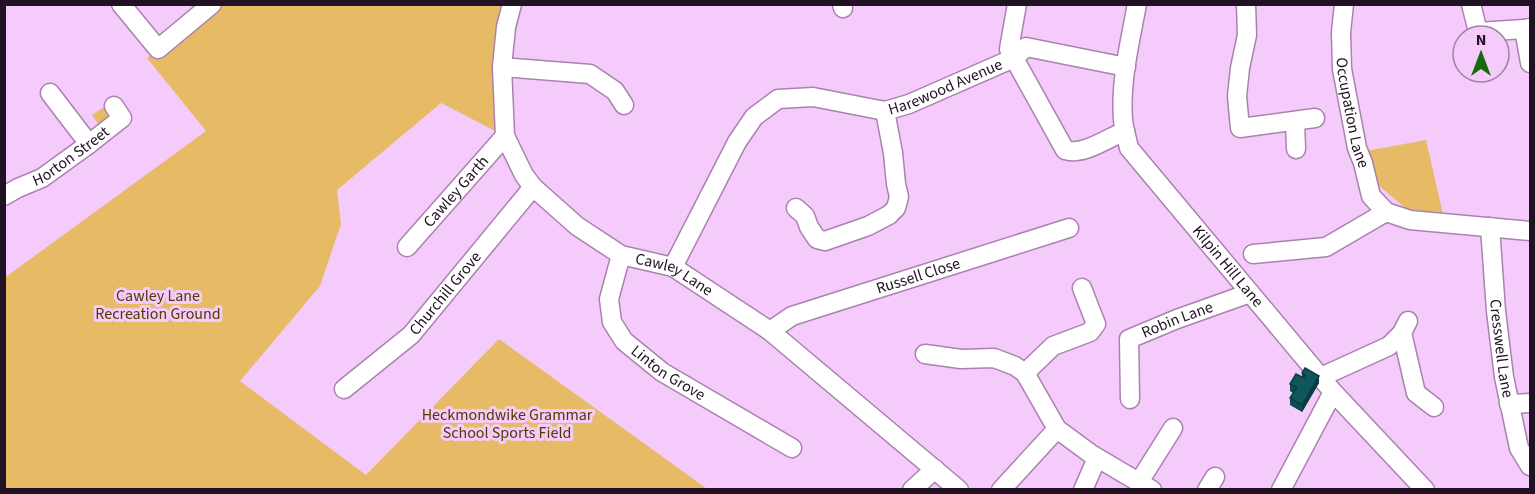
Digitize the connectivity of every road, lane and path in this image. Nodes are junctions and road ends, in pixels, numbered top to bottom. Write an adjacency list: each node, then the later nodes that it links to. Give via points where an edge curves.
1 (212, 4): 8 (street, via 158,49)
2 (512, 4): 12 (street, Cawley Lane)
3 (1017, 4): 10 (street, via 1009,49)
4 (1137, 4): 13 (street, Kilpin Hill Lane)
5 (1246, 4): 19 (street, via 1247,35 1237,96 1241,135)
6 (1344, 4): 27 (street, Occupation Lane, via 1342,69 1357,148 1371,196)
7 (1471, 4): 9 (street, via 1478,32)
8 (125, 6)
9 (1527, 28): 11 (street)
10 (1014, 57): 13 (street, Harewood Avenue, via 1026,48); 17 (street, Harewood Avenue); 20 (street, via 1065,150 1082,151)
11 (1530, 63)
12 (502, 67): 15 (street, via 590,74); 21 (street, Cawley Lane)
13 (1126, 67): 20 (street, Kilpin Hill Lane)
14 (50, 93): 22 (street)
15 (621, 93)
16 (114, 106): 22 (street, Horton Street, via 122,118)
17 (885, 111): 26 (street, via 899,197 896,208 868,226 825,241 817,239); 34 (street, Harewood Avenue, via 813,97 778,99 754,117 737,142)
18 (1314, 118): 19 (street)
19 (1295, 121): 23 (street)
20 (1125, 130): 36 (street, Kilpin Hill Lane, via 1129,147)
21 (505, 136): 24 (street, Cawley Lane); 31 (street, Cawley Garth)
22 (89, 144): 25 (street, Horton Street, via 42,178)
23 (1296, 149)
24 (533, 187): 33 (street, Cawley Lane, via 578,226); 41 (street, Churchill Grove, via 411,335)
25 (4, 196)
26 (796, 208)
27 (1386, 212): 28 (street, via 1410,220); 32 (street, via 1326,247)
28 (1490, 227): 30 (street); 45 (street, Cresswell Lane)
29 (1069, 228): 37 (street, Russell Close, via 792,316)
30 (1530, 231)
31 (406, 247)
32 (1253, 254)
33 (621, 255): 34 (street, Cawley Lane); 49 (street, Linton Grove, via 609,299 612,322 624,341 662,372)
34 (673, 267): 37 (street, Cawley Lane)
35 (1082, 288): 39 (street, via 1096,324 1090,332 1053,346)
36 (1250, 293): 40 (street, Kilpin Hill Lane); 43 (street, Robin Lane, via 1129,339)
37 (770, 331): 52 (street, Cawley Lane)
38 (925, 354): 39 (street, via 994,358)
39 (1025, 373): 48 (street)
40 (1321, 377): 42 (street, Kilpin Hill Lane); 46 (street, via 1389,346 1405,327 1416,393)
41 (344, 389)
42 (1333, 392): 58 (street); 59 (street, Kilpin Hill Lane)
43 (1130, 399)
44 (1530, 403): 45 (street)
45 (1509, 404): 51 (street, Cresswell Lane, via 1519,448)
46 (1434, 407)
47 (1173, 428): 53 (street)
48 (1057, 429): 50 (street); 56 (street)
49 (792, 448)
50 (1097, 458): 53 (street); 57 (street)
51 (1530, 466)
52 (935, 469): 54 (street); 55 (street, Cawley Lane)
53 (1146, 486)
54 (912, 489)
55 (958, 489)
56 (1000, 489)
57 (1083, 489)
58 (1281, 489)
59 (1424, 489)

